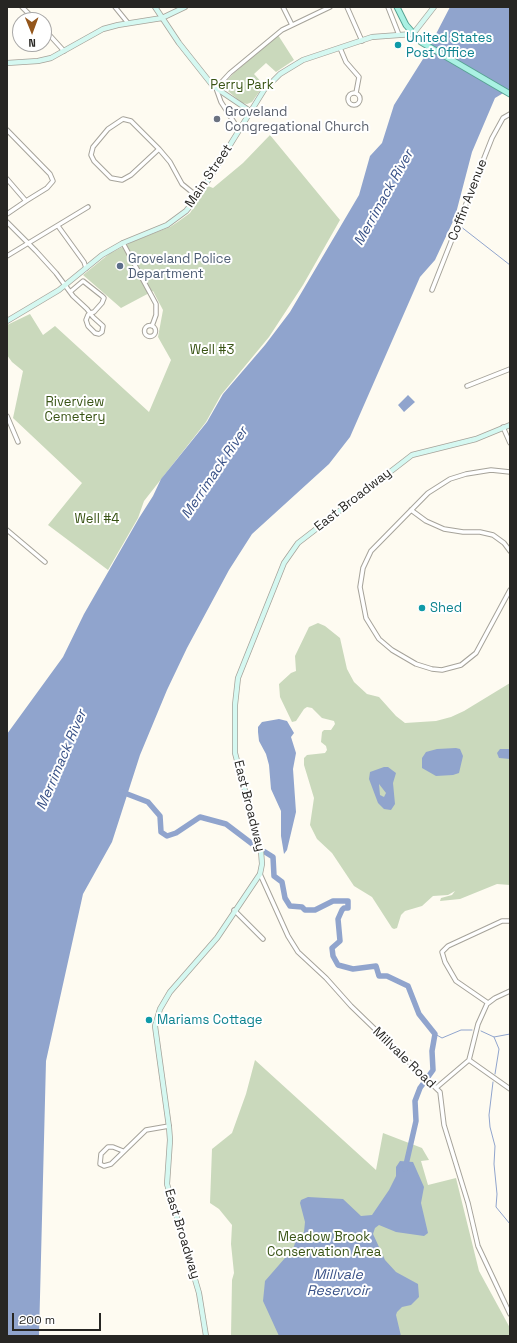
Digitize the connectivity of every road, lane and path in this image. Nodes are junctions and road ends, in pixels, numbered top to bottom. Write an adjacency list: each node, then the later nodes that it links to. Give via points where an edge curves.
1 (115, 7): 11 (street)
2 (155, 7): 10 (street)
3 (184, 7): 10 (street)
4 (283, 7): 12 (street)
5 (330, 7): 12 (street)
6 (347, 7): 16 (street)
7 (388, 7): 14 (street)
8 (397, 7): 13 (main road)
9 (434, 7): 13 (street)
10 (162, 18): 11 (street); 20 (street, via 195,65)
11 (128, 23): 18 (street, via 103,29)
12 (292, 25): 20 (street, via 271,38)
13 (413, 34): 14 (street, Main Street); 22 (main road, via 421,42)
14 (399, 35): 16 (street, Main Street, via 377,36)
15 (52, 38): 18 (street)
16 (362, 41): 17 (street, Main Street)
17 (340, 48): 21 (street, via 346,62 359,78); 23 (street, Main Street, via 291,66 272,80)
18 (64, 51): 19 (street, via 38,61)
19 (7, 63)
20 (216, 88): 23 (street); 26 (street, via 220,102)
21 (356, 93)
22 (510, 94)
23 (250, 111): 26 (street, Main Street)
24 (510, 114): 40 (street, Coffin Avenue, via 503,118 492,138)
25 (7, 130): 30 (street, via 53,178 52,184)
26 (239, 130): 29 (street, Main Street)
27 (159, 149): 27 (street, via 131,121 123,119 108,129 94,147 92,155 94,161 112,178 122,180); 29 (street, via 170,162 182,184)
28 (7, 179): 30 (street)
29 (198, 197): 36 (street, Main Street, via 175,220)
30 (26, 201): 32 (street)
31 (88, 207): 34 (street)
32 (7, 214)
33 (7, 222): 35 (street)
34 (58, 226): 35 (street); 38 (street)
35 (28, 243): 37 (street); 39 (street)
36 (122, 243): 38 (street, Main Street); 44 (street, via 156,304 157,310)
37 (7, 256)
38 (86, 268): 39 (street, Main Street)
39 (65, 285): 41 (street); 43 (street, Main Street)
40 (432, 290)
41 (70, 292): 42 (street); 42 (street, via 83,281 102,296 102,303)
42 (90, 313): 42 (street, via 103,326 100,333 95,333 88,326 87,318)
43 (7, 322)
44 (152, 326)
45 (510, 369): 46 (street)
46 (467, 386)
47 (7, 416): 50 (street)
48 (510, 425): 49 (street, East Broadway)
49 (504, 427): 51 (street); 58 (street, East Broadway, via 476,439 407,458 303,539 284,563 242,666 236,693 235,753 261,851)
50 (18, 442)
51 (510, 443)
52 (510, 472): 53 (street, via 482,471 458,476 435,488)
53 (411, 510): 55 (street, via 426,521 444,529 490,534 501,540); 57 (street, via 371,551 360,577 360,592 366,618 373,631 387,646 426,668 442,670 460,665 481,647)
54 (7, 530): 56 (street)
55 (510, 551)
56 (45, 562)
57 (510, 590)
58 (260, 874): 59 (street, East Broadway); 65 (street, Millvale Road, via 298,952)
59 (234, 910): 61 (street); 67 (street, East Broadway, via 217,938 170,992 158,1015 156,1037)
60 (510, 921): 63 (street, via 502,921 448,946 442,952 456,981)
61 (263, 939)
62 (510, 992): 63 (street)
63 (488, 1003): 64 (street, via 478,1024)
64 (469, 1060): 65 (street); 66 (street)
65 (436, 1088): 69 (street, Millvale Road, via 441,1095 444,1125 468,1203 478,1246)
66 (510, 1089)
67 (169, 1126): 68 (street, via 146,1130); 70 (street, East Broadway, via 166,1184 199,1293)
68 (123, 1151): 68 (street, via 111,1164 100,1164 101,1154 108,1147)
69 (510, 1314)
70 (206, 1336)

